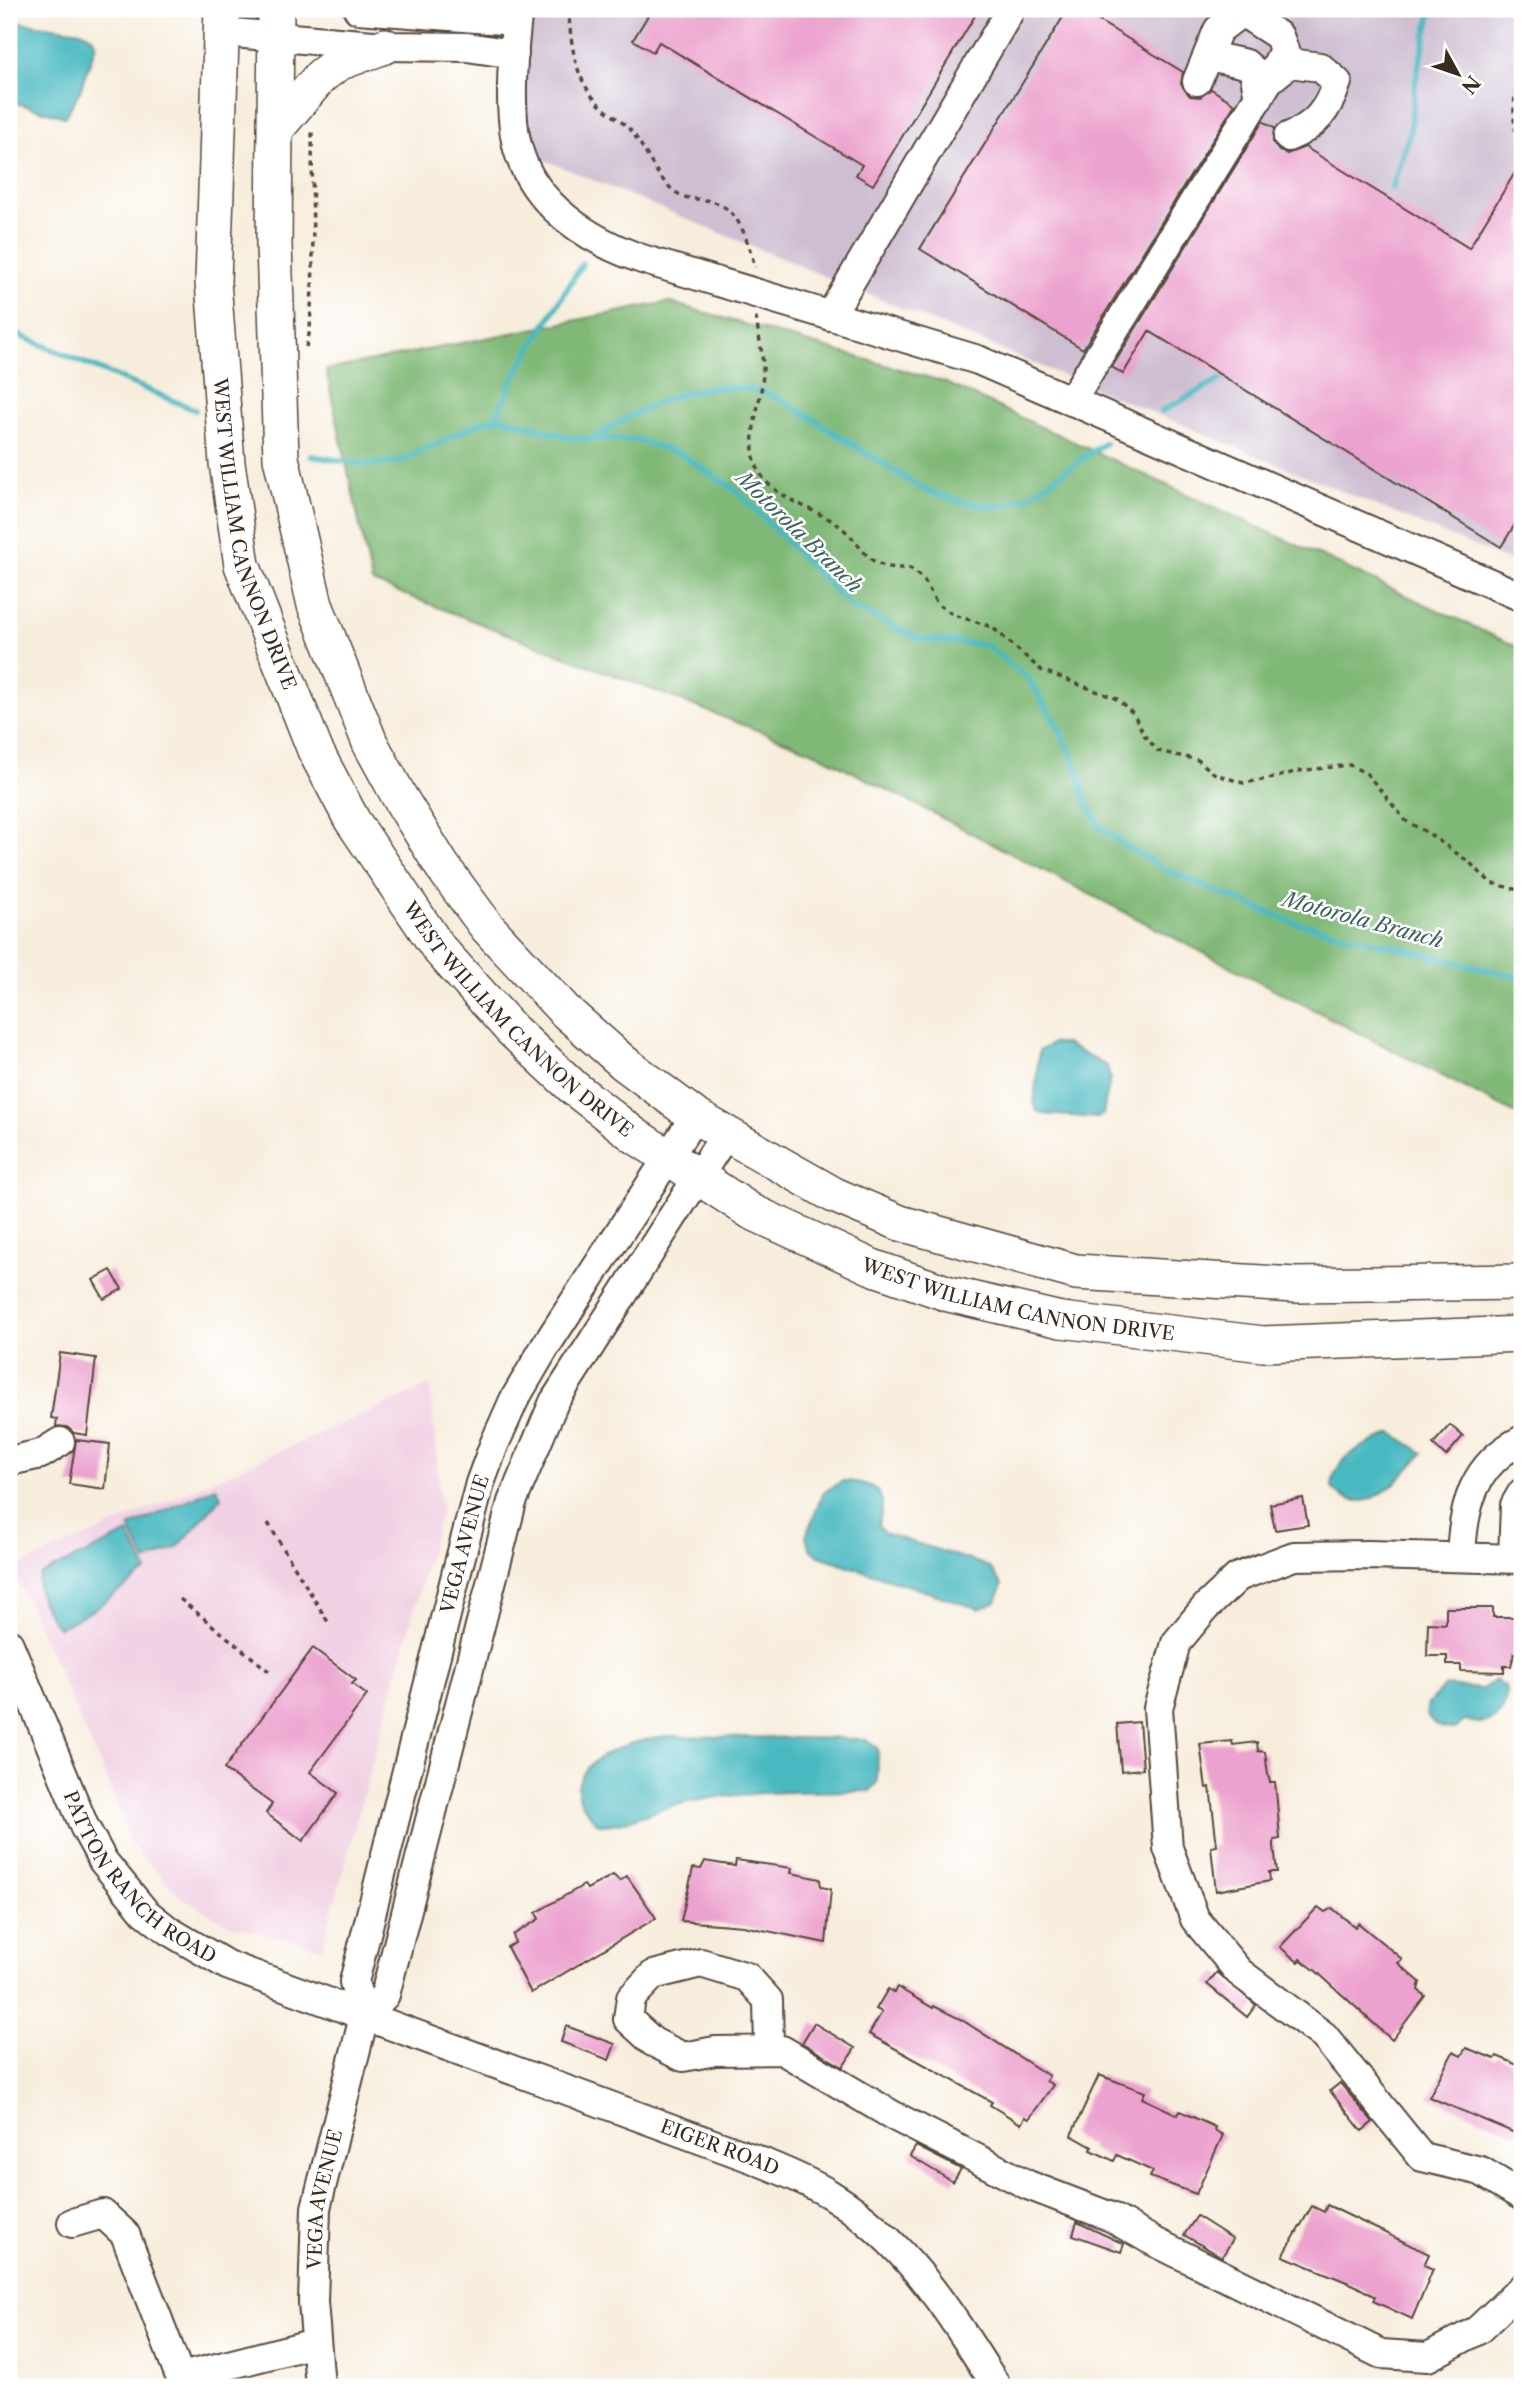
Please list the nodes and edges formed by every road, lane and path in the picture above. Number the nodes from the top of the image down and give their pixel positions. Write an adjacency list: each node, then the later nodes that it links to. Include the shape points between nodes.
1 (358, 9): 5 (street)
2 (568, 9): 15 (path, via 579,77 632,131 675,192 707,200 738,219)
3 (1519, 9): 14 (path, via 1514,20 1521,53 1512,123)
4 (1008, 14): 17 (street)
5 (517, 15): 9 (street)
6 (221, 20): 7 (street); 22 (main road, WEST WILLIAM CANNON DRIVE, via 213,282 227,463 242,565)
7 (275, 22): 8 (street); 12 (main road, WEST WILLIAM CANNON DRIVE)
8 (385, 46): 9 (street, via 467,47); 12 (main road, via 330,69)
9 (514, 54): 17 (street, via 513,119 518,149 544,195 576,229 612,249)
10 (1264, 89): 10 (street, via 1246,64 1203,68 1218,30 1242,12 1279,36 1284,50); 13 (street, via 1290,63 1320,67 1337,82 1330,106 1309,129); 19 (street)
11 (312, 116): 18 (path, via 313,266)
12 (276, 129): 21 (main road, WEST WILLIAM CANNON DRIVE, via 274,244 281,458)
13 (1288, 137)
14 (1519, 142)
15 (757, 272)
16 (755, 314): 23 (path, via 763,372 751,448 765,479 836,524 864,554 887,569 910,568 924,580 937,604 954,615 992,627 1041,670 1117,699 1134,714 1158,751 1198,760 1215,774 1243,783 1350,765 1367,774 1406,821 1469,862 1491,883)
17 (830, 316): 19 (street, via 978,360)
18 (305, 351)
19 (1071, 401): 20 (street)
20 (1522, 597)
21 (320, 617): 22 (main road); 24 (main road, WEST WILLIAM CANNON DRIVE, via 370,743 442,866 472,906 564,1010)
22 (267, 630): 26 (main road, WEST WILLIAM CANNON DRIVE, via 315,750 352,820 439,949 542,1060)
23 (1522, 891)
24 (695, 1116): 25 (main road, WEST WILLIAM CANNON DRIVE); 26 (street, VEGA AVENUE)
25 (725, 1135): 27 (street, VEGA AVENUE); 28 (main road, WEST WILLIAM CANNON DRIVE, via 834,1195 900,1223 1076,1272 1295,1285)
26 (666, 1157): 27 (main road, WEST WILLIAM CANNON DRIVE); 41 (street, VEGA AVENUE, via 514,1400 480,1483 354,1982)
27 (697, 1178): 29 (main road, WEST WILLIAM CANNON DRIVE, via 794,1233 872,1267 949,1294 1061,1320 1263,1344); 41 (street, VEGA AVENUE, via 554,1402 522,1476 385,1995)
28 (1522, 1282)
29 (1522, 1334)
30 (1522, 1440): 35 (street, via 1504,1449 1481,1475 1467,1501)
31 (60, 1442): 32 (street, via 41,1454)
32 (9, 1461)
33 (1522, 1493): 36 (street, via 1515,1505)
34 (268, 1523): 38 (path)
35 (1461, 1557): 36 (street); 43 (street, via 1294,1556 1238,1577 1205,1608 1177,1643 1158,1708 1168,1848 1195,1919 1239,1972 1324,2036 1422,2157 1481,2171)
36 (1518, 1559)
37 (180, 1600): 40 (path)
38 (328, 1622)
39 (9, 1644): 41 (street, PATTON RANCH ROAD, via 84,1826 103,1861 145,1912 227,1965)
40 (270, 1672)
41 (364, 2017): 46 (street, VEGA AVENUE, via 316,2208); 49 (street, EIGER ROAD, via 754,2159 829,2194 878,2230 922,2275)
42 (769, 2050): 42 (street, via 683,2057 653,2042 628,2019 631,1998 653,1975 701,1964 747,1978 768,2000); 45 (street, via 782,2050 892,2115 1016,2179 1111,2217 1381,2354 1428,2357 1478,2330)
43 (1522, 2196)
44 (72, 2223): 47 (street, via 103,2214 125,2234)
45 (1522, 2288)
46 (315, 2343): 47 (street); 48 (street, VEGA AVENUE)
47 (183, 2382)
48 (320, 2387)
49 (997, 2387)

